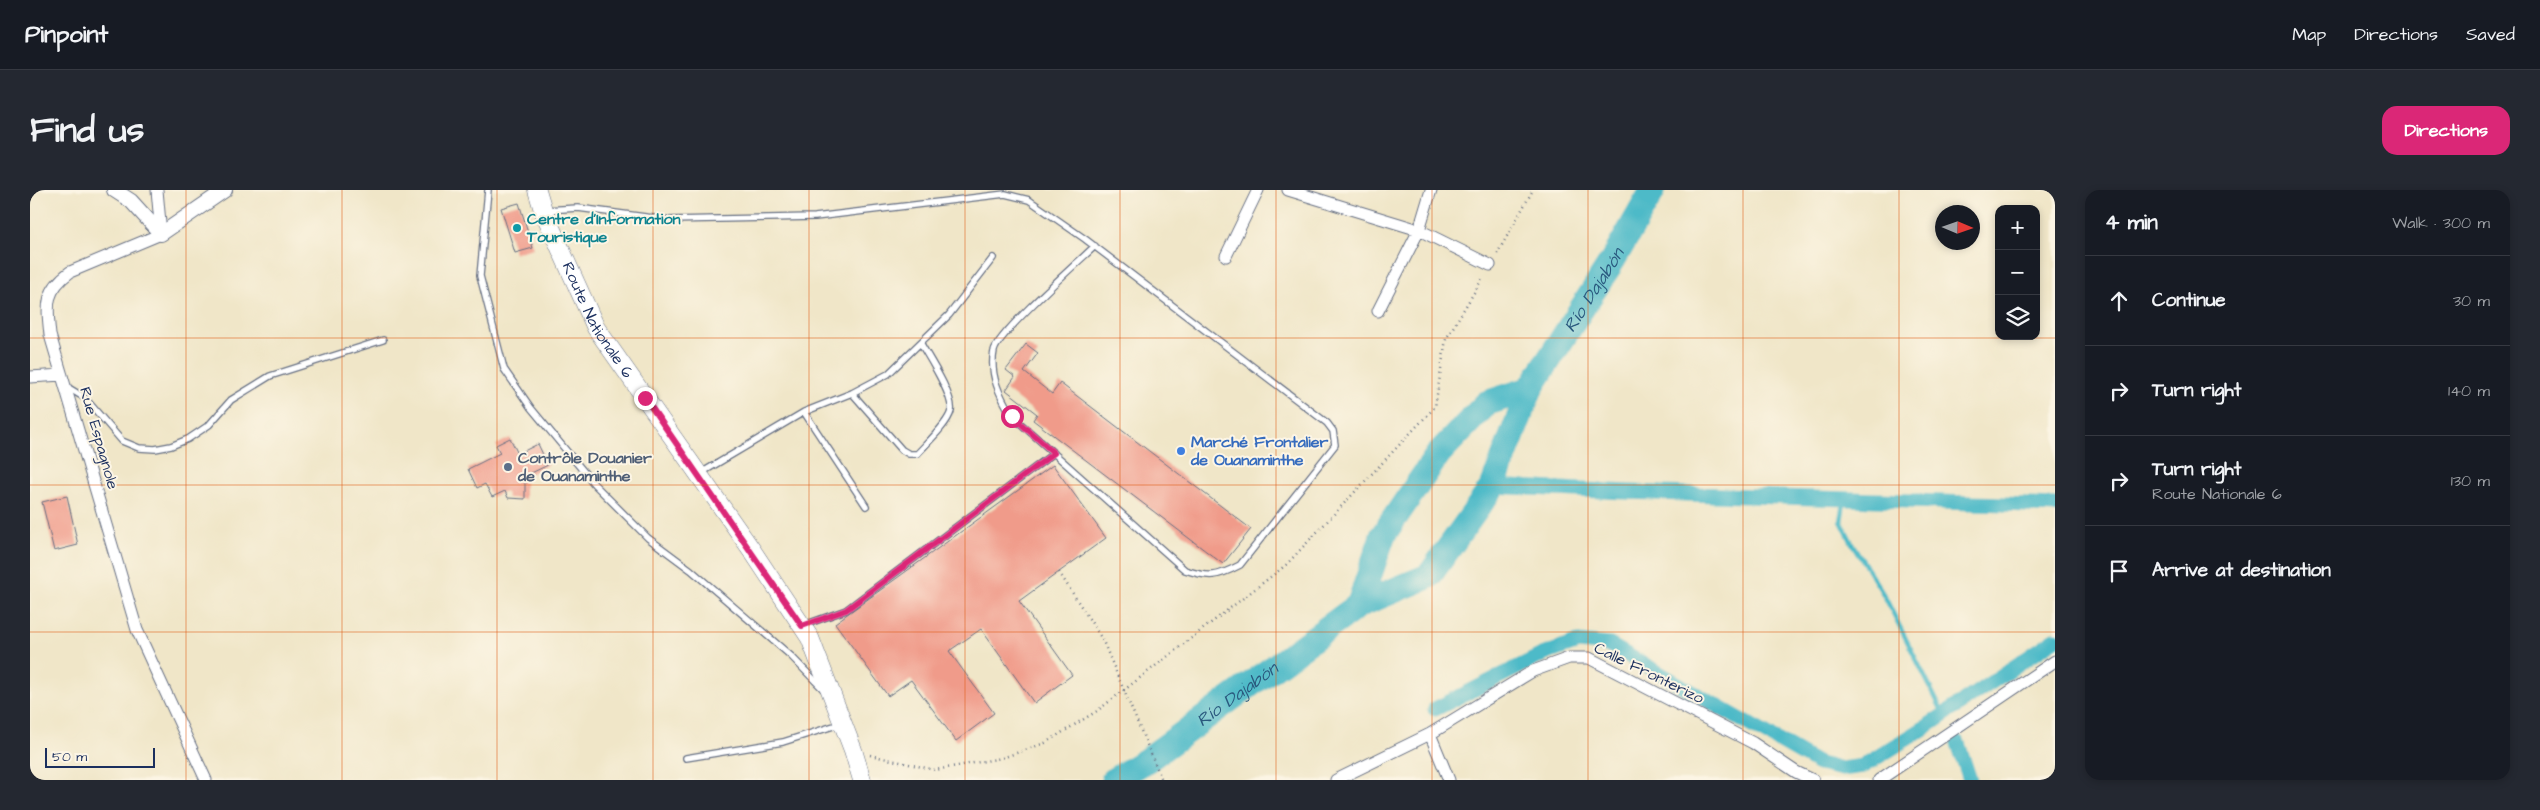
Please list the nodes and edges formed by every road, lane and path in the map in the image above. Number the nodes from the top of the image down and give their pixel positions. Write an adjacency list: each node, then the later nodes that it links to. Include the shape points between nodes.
1 (114, 190): 11 (street, via 131,201)
2 (157, 190): 11 (street)
3 (225, 190): 11 (street, Rue Espagnole)
4 (488, 190): 29 (lane, via 480,276 504,369 531,408 594,484 648,538 691,570 791,656)
5 (537, 190): 9 (main road, Route Nationale 6)
6 (1258, 190): 13 (street)
7 (1288, 190): 10 (street)
8 (1432, 190): 10 (street)
9 (543, 210): 12 (lane, via 578,208 668,220 815,217 1005,194 1029,200); 24 (main road, Route Nationale 6, via 596,328)
10 (1419, 230): 15 (street); 16 (street)
11 (161, 234): 20 (street, Rue Espagnole, via 70,272 50,293 47,309 50,335)
12 (1095, 246): 23 (lane, via 1015,323 994,349 993,370 1000,396 1012,416); 23 (lane, via 1328,423 1333,430 1335,445 1240,564 1206,577 1185,570)
13 (1226, 256)
14 (993, 258): 18 (lane, via 949,315)
15 (1490, 265)
16 (1378, 311)
17 (383, 340): 20 (lane, via 270,376 231,400 209,425 188,439 155,449 139,448 122,441 85,398)
18 (921, 344): 21 (lane, via 888,374); 21 (lane, via 951,401 951,413 917,454 902,450)
19 (30, 377): 20 (street)
20 (64, 380): 33 (street, Rue Espagnole, via 137,630)
21 (852, 392): 22 (lane)
22 (804, 412): 24 (lane); 25 (lane)
23 (1054, 453): 27 (lane, via 846,610)
24 (699, 474): 27 (main road, Route Nationale 6)
25 (866, 506)
26 (1059, 572): 35 (path, bridge, via 1102,639)
27 (802, 626): 29 (main road, Route Nationale 6, via 810,638)
28 (2055, 661): 39 (street)
29 (832, 699): 30 (main road, Route Nationale 6)
30 (842, 723): 32 (lane, via 783,742); 34 (main road, Route Nationale 6)
31 (1430, 734): 36 (street, Calle Fronterizo); 37 (street); 38 (street, Calle Fronterizo, via 1533,671 1569,658 1589,658 1753,742)
32 (686, 758)
33 (206, 780)
34 (862, 780)
35 (1162, 780)
36 (1336, 780)
37 (1449, 780)
38 (1813, 780)
39 (1879, 780)

